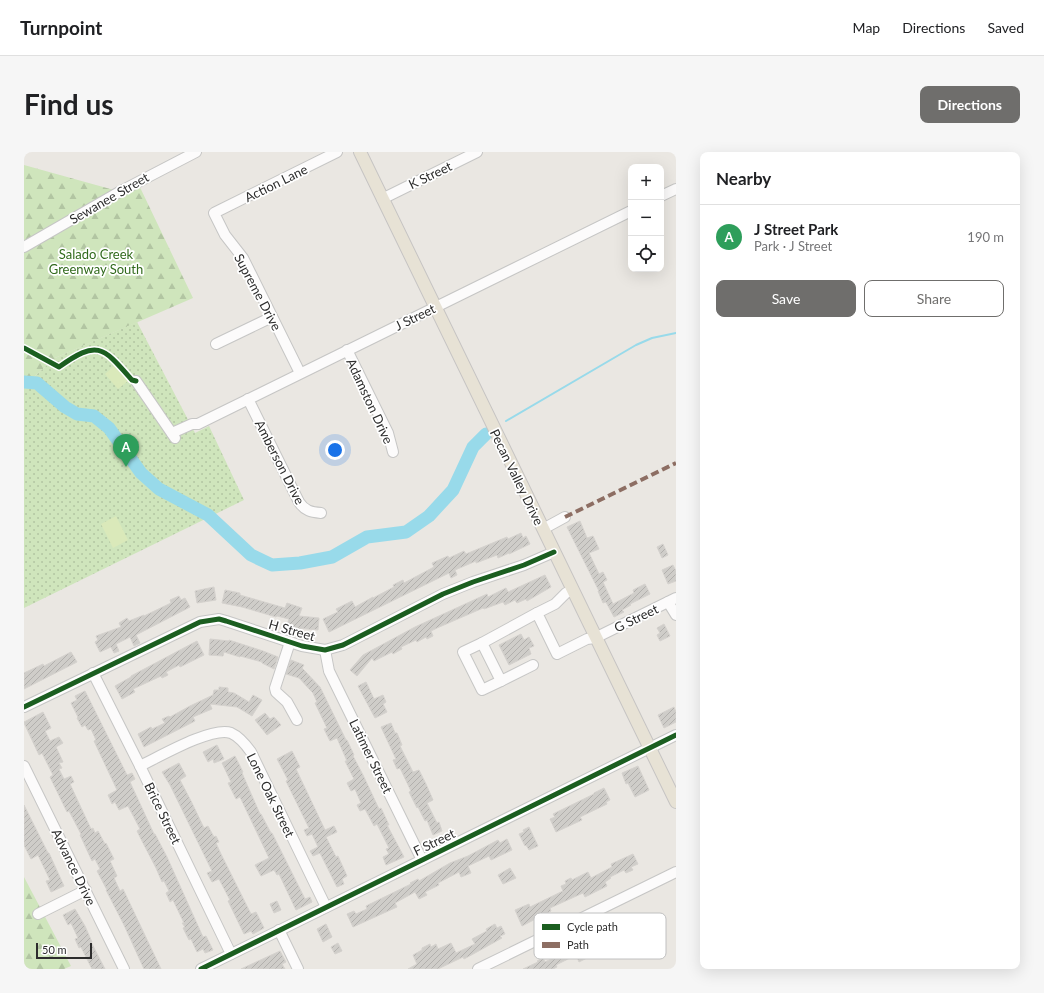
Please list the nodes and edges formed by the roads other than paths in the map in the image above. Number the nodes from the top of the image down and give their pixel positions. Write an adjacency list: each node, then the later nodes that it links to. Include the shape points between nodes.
1 (196, 152): 10 (street, Sewanee Street, via 121,190)
2 (337, 152): 9 (street, Action Lane)
3 (360, 152): 7 (main road, Pecan Valley Drive)
4 (477, 152): 7 (street, K Street)
5 (676, 189): 6 (street)
6 (664, 195)
7 (382, 199): 11 (main road, Pecan Valley Drive)
8 (628, 212): 11 (street, J Street)
9 (214, 213): 12 (street, Supreme Drive, via 225,235 243,258)
10 (24, 247)
11 (436, 307): 14 (street, J Street); 21 (main road, Pecan Valley Drive)
12 (272, 317): 13 (street); 15 (street, Supreme Drive)
13 (216, 344)
14 (347, 350): 15 (street, J Street); 18 (street, Adamston Drive, via 388,433)
15 (300, 374): 17 (street, J Street)
16 (136, 381): 17 (street, J Street, via 174,436 192,424 198,424)
17 (248, 399): 19 (street, Amberson Drive, via 299,502 304,509 312,513)
18 (393, 452)
19 (321, 513)
20 (565, 517): 21 (street)
21 (543, 529): 22 (main road, Pecan Valley Drive)
22 (554, 552): 23 (main road, Pecan Valley Drive); 30 (street, H Street, via 443,594 343,645)
23 (572, 590): 25 (street, via 555,604); 27 (main road, Pecan Valley Drive)
24 (672, 600): 26 (street); 27 (street, G Street)
25 (537, 613): 27 (street, G Street, via 557,654 587,639); 29 (street)
26 (676, 615)
27 (595, 638): 37 (main road, Pecan Valley Drive)
28 (290, 642): 30 (street, H Street); 32 (street, H Street, via 219,619 208,620 188,627); 35 (street, via 275,688)
29 (482, 643): 33 (street); 33 (street, via 463,652 482,690)
30 (325, 650): 42 (street, Latimer Street, via 329,671)
31 (533, 665): 33 (street)
32 (94, 673): 34 (street, H Street); 39 (street, Brice Street)
33 (501, 681)
34 (24, 707)
35 (297, 720)
36 (676, 735): 37 (street, F Street)
37 (649, 748): 41 (main road, Pecan Valley Drive); 42 (street, F Street)
38 (24, 766): 40 (street, Advance Drive)
39 (140, 766): 45 (street, Lone Oak Street, via 208,734 231,733 240,739 251,752); 50 (street, Brice Street)
40 (27, 781): 44 (street, Advance Drive)
41 (676, 802)
42 (422, 860): 45 (street, F Street)
43 (676, 872): 46 (street)
44 (86, 890): 47 (street); 51 (street, Advance Drive)
45 (326, 907): 48 (street, F Street)
46 (592, 913)
47 (38, 914)
48 (279, 930): 50 (street, F Street); 53 (street)
49 (534, 942): 54 (street)
50 (231, 954): 52 (street, F Street)
51 (124, 969)
52 (201, 969)
53 (298, 969)
54 (478, 969)

